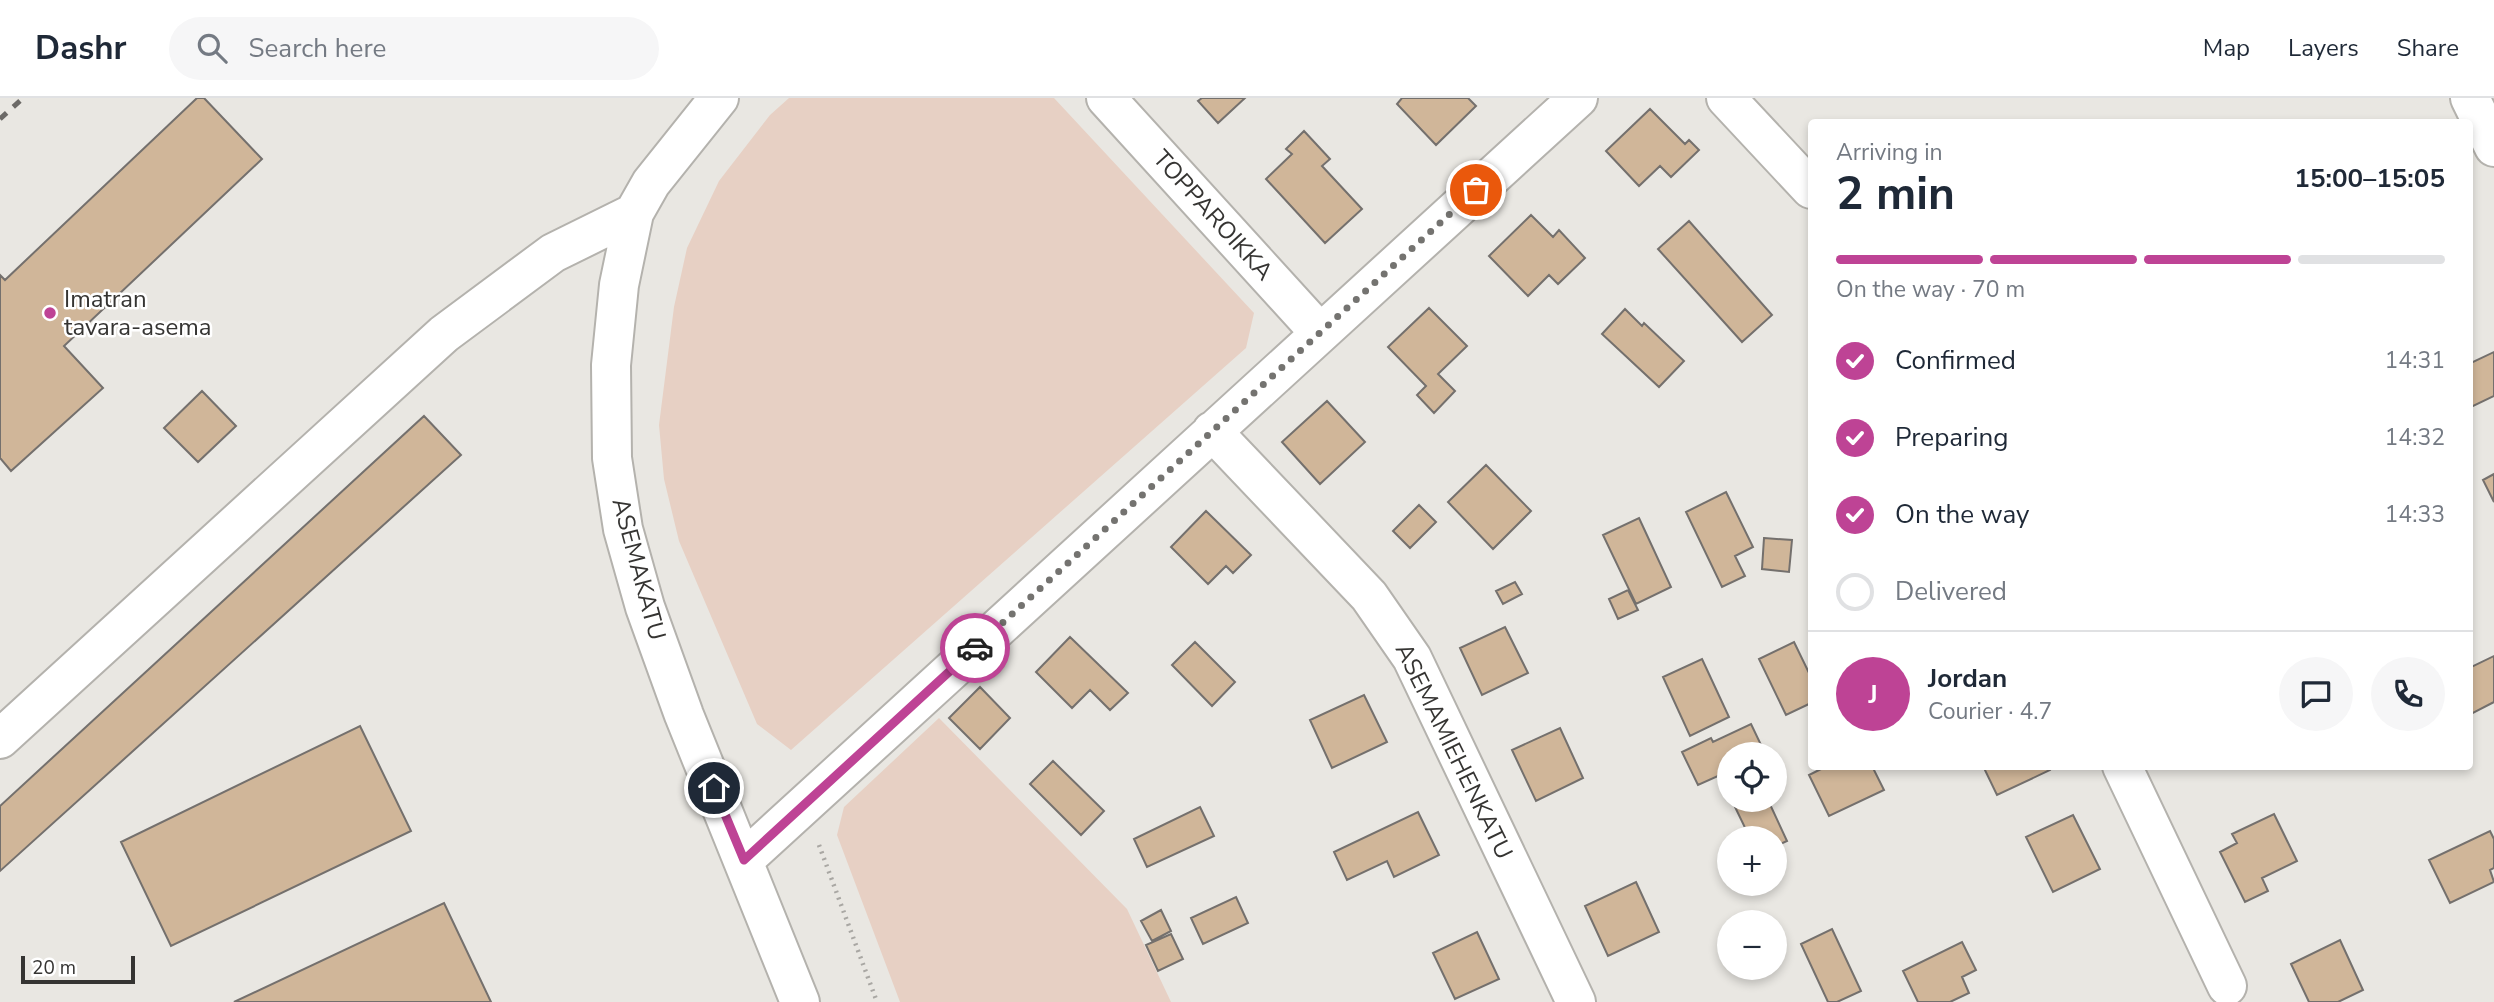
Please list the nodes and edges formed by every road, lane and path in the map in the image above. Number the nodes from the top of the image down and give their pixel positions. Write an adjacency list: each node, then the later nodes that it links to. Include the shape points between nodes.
1 (1106, 98): 9 (street, TOPPAROIKKA)
2 (1578, 98): 9 (street)
3 (1726, 98): 7 (street)
4 (2470, 98): 6 (street)
5 (710, 101): 8 (street, ASEMAKATU)
6 (2494, 147)
7 (1808, 186)
8 (634, 213): 11 (street, via 552,253 444,334); 14 (street, ASEMAKATU, via 619,285 611,366 612,458 623,529 684,715)
9 (1320, 333): 10 (street)
10 (1212, 432): 13 (street); 18 (street, ASEMAMIEHENKATU, via 1368,596 1412,658)
11 (0, 739)
12 (2124, 770): 15 (street)
13 (804, 804): 14 (street); 17 (path)
14 (744, 860): 16 (street, ASEMAKATU)
15 (2227, 986)
16 (800, 1002)
17 (877, 1002)
18 (1576, 1002)

